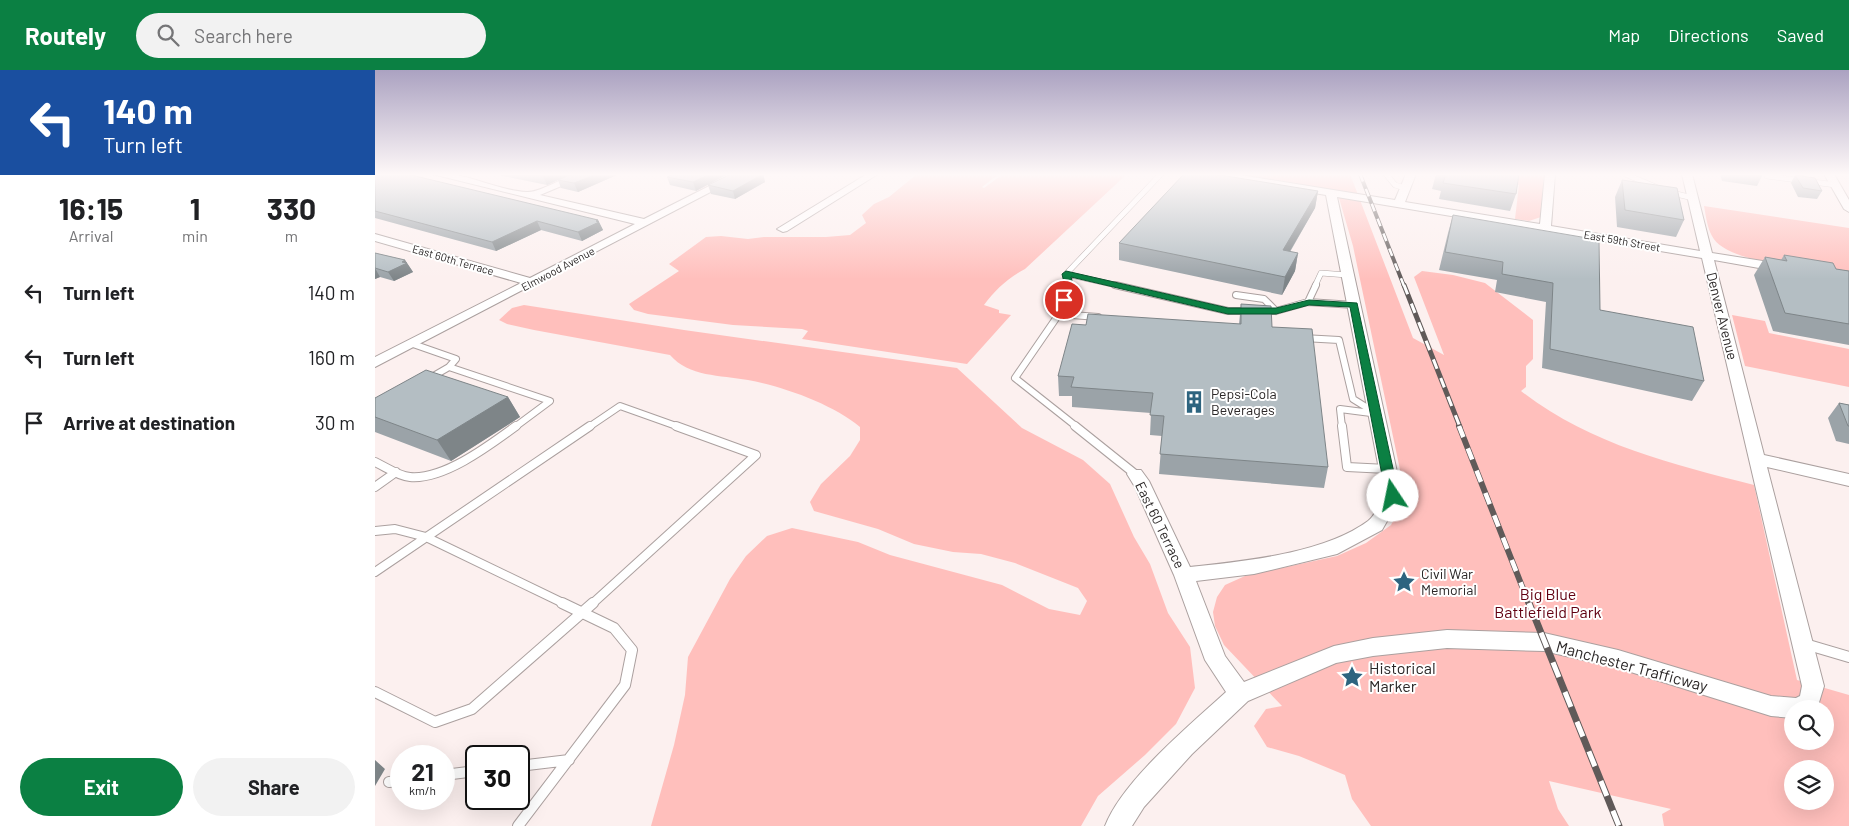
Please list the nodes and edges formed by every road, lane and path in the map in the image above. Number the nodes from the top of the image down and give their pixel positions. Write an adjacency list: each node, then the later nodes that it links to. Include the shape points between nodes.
1 (586, 209): 9 (street)
2 (672, 209): 9 (street, Elmwood Avenue)
3 (816, 209): 11 (street)
4 (1127, 209): 15 (lane)
5 (1334, 209): 16 (street)
6 (1431, 209): 10 (street, East 59th Street)
7 (1547, 209): 10 (street)
8 (1696, 209): 13 (street, Denver Avenue)
9 (645, 223): 17 (street, Elmwood Avenue)
10 (1545, 228): 13 (street, East 59th Street)
11 (783, 230)
12 (375, 237): 17 (street, East 60th Terrace)
13 (1707, 255): 14 (street, East 59th Street); 30 (street, Denver Avenue)
14 (1792, 270)
15 (1066, 274): 21 (lane, via 1228,311); 22 (lane, via 1069,287)
16 (1347, 275): 19 (lane, via 1321,273); 20 (street)
17 (531, 282): 25 (street, Elmwood Avenue)
18 (1236, 295): 21 (lane, via 1264,299)
19 (1309, 302): 20 (lane); 21 (lane)
20 (1354, 305): 29 (street)
21 (1276, 311)
22 (1059, 314): 23 (lane); 34 (lane, via 1015,378)
23 (1106, 318)
24 (1291, 337): 29 (lane, via 1339,340 1353,399)
25 (413, 344): 26 (street, Elmwood Avenue); 27 (lane, via 456,359)
26 (375, 363)
27 (449, 367): 28 (lane); 33 (lane, via 550,401 509,432 441,472 412,477)
28 (424, 381)
29 (1376, 413): 32 (street); 32 (lane, via 1340,408 1347,467)
30 (1757, 459): 35 (street); 42 (street, Manchester Trafficway)
31 (375, 462): 33 (lane)
32 (1387, 469): 40 (street, via 1393,496 1376,525 1330,549 1255,567)
33 (396, 472): 36 (lane)
34 (1135, 474): 40 (street, East 60 Terrace)
35 (1849, 480)
36 (375, 487)
37 (375, 531): 38 (lane, via 395,529)
38 (426, 538): 39 (lane); 41 (lane); 41 (lane, via 620,406 756,455)
39 (375, 572)
40 (1184, 575): 45 (street, East 60 Terrace, via 1216,660)
41 (582, 613): 44 (lane, via 472,709 435,722); 46 (lane, via 614,628 632,650 625,685)
42 (1803, 644): 43 (lane); 45 (street, Manchester Trafficway, via 1813,686 1809,702 1798,708 1771,706 1618,659 1544,642 1485,639 1413,642 1334,655)
43 (1849, 657)
44 (375, 692)
45 (1240, 694): 49 (street, Manchester Trafficway, via 1184,746 1135,799)
46 (569, 760): 47 (lane); 48 (lane)
47 (530, 765)
48 (518, 826)
49 (1117, 826)

